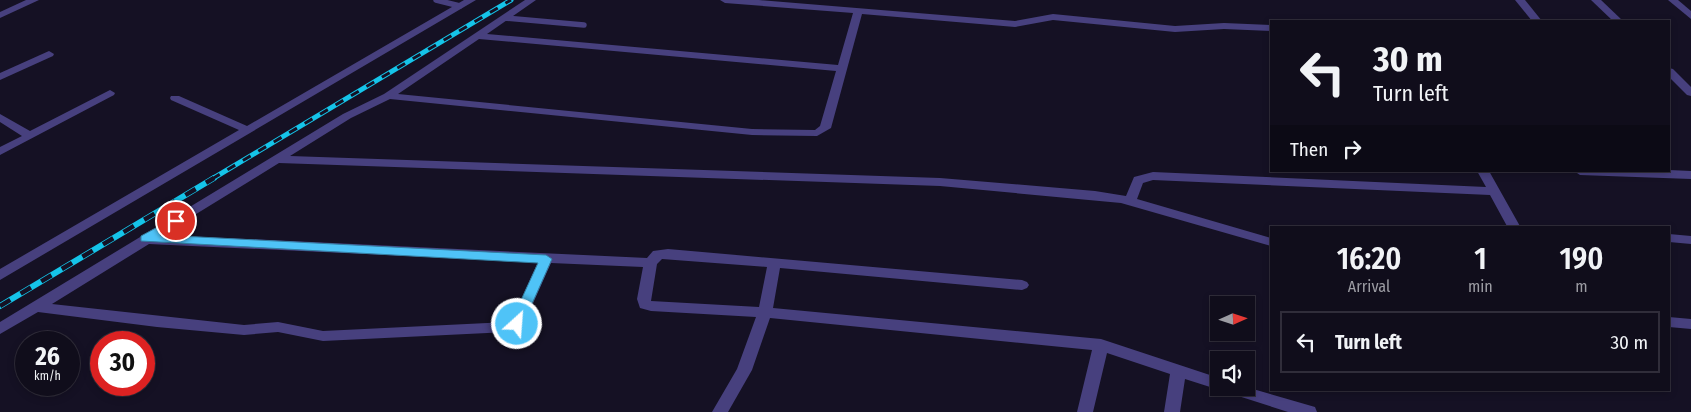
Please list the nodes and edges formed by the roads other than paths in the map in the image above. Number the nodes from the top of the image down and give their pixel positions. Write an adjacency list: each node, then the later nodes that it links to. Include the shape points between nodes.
1 (34, 0): 11 (street)
2 (436, 0): 9 (lane)
3 (471, 0): 9 (street)
4 (531, 0): 13 (street)
5 (725, 0): 10 (street)
6 (1520, 0): 14 (street)
7 (1596, 0): 15 (street)
8 (1673, 0): 12 (street)
9 (460, 6): 28 (street)
10 (858, 11): 17 (street, via 1015,24 1047,17 1175,29); 20 (street)
11 (0, 15)
12 (1691, 16)
13 (504, 18): 16 (lane); 18 (street)
14 (1536, 20)
15 (1617, 20)
16 (584, 25)
17 (1270, 28)
18 (478, 36): 20 (street); 25 (street)
19 (49, 54): 22 (street)
20 (844, 69): 25 (street, via 825,128 812,134 752,132)
21 (1670, 72): 24 (street)
22 (0, 77)
23 (110, 93): 29 (street)
24 (1691, 93)
25 (388, 96): 31 (street, via 347,116)
26 (175, 98): 28 (street)
27 (0, 117): 29 (street)
28 (248, 130): 45 (street)
29 (30, 136): 30 (street)
30 (0, 152)
31 (277, 159): 36 (street, via 940,182); 39 (street)
32 (1484, 172): 35 (street)
33 (1671, 172): 34 (street)
34 (1691, 176)
35 (1495, 191): 36 (street, via 1154,176 1137,180); 37 (street)
36 (1130, 201): 41 (street)
37 (1514, 226)
38 (1670, 238): 40 (street)
39 (146, 239): 42 (street); 47 (street)
40 (1691, 240)
41 (1270, 242)
42 (546, 259): 43 (street); 47 (street, via 520,319 508,327 323,336 278,327 244,330)
43 (650, 264): 44 (street, via 658,254); 48 (street, via 645,304)
44 (774, 264): 46 (street); 48 (street)
45 (0, 275)
46 (1022, 285)
47 (37, 307): 51 (street)
48 (765, 312): 52 (street); 56 (street, via 744,370)
49 (1670, 322): 50 (street)
50 (1691, 324)
51 (0, 329)
52 (1100, 345): 53 (street); 57 (street)
53 (1178, 372): 54 (street); 58 (street)
54 (1210, 381)
55 (1255, 396): 59 (street)
56 (720, 412)
57 (1085, 412)
58 (1172, 412)
59 (1309, 412)

